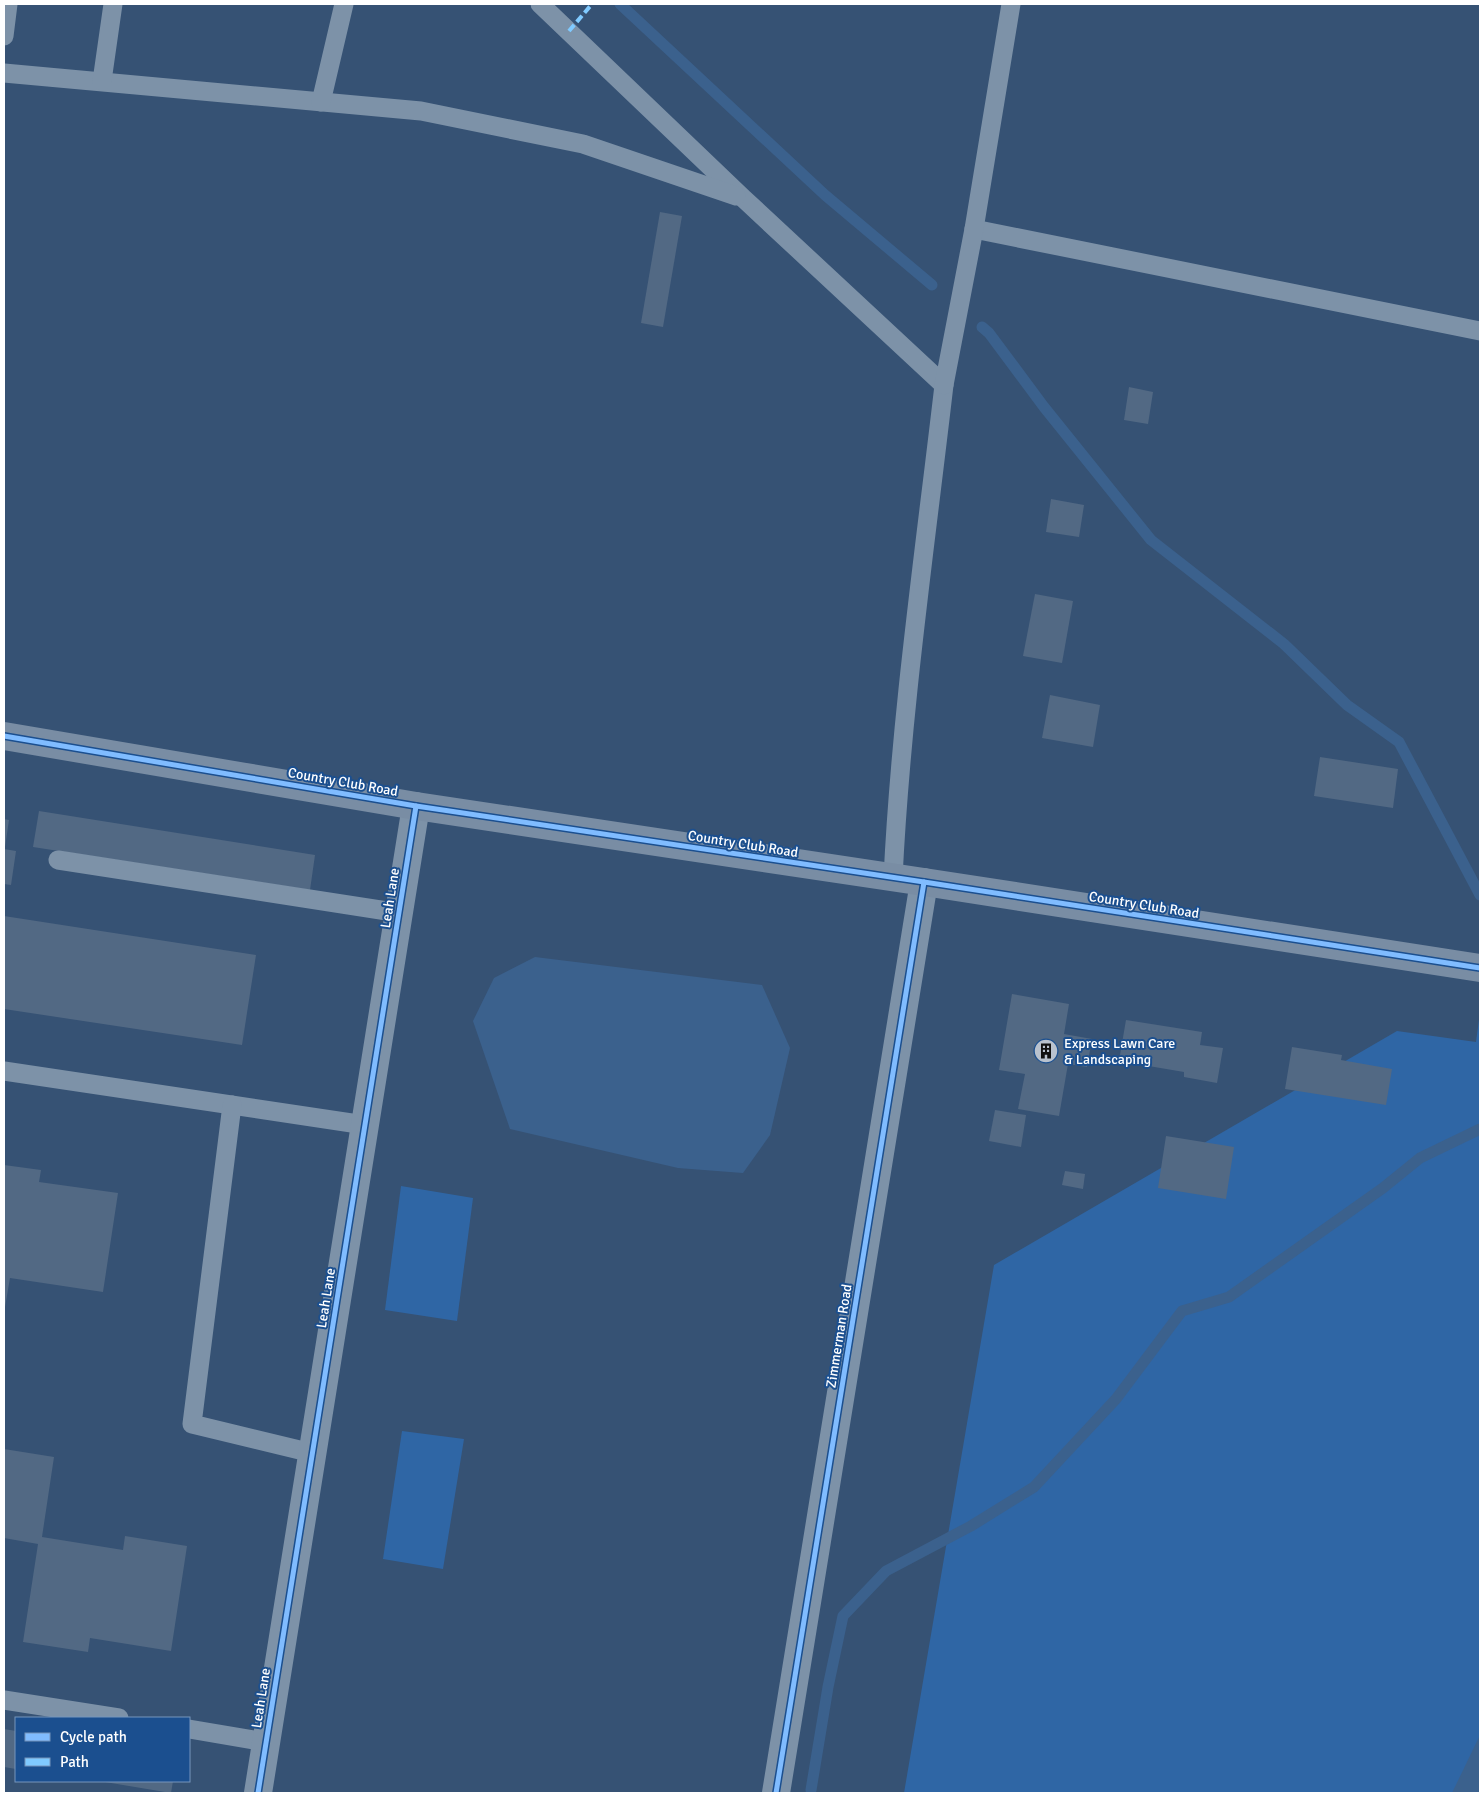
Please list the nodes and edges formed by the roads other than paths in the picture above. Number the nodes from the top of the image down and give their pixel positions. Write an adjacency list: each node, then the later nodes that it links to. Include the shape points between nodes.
1 (8, 4): 6 (lane)
2 (113, 4): 8 (lane)
3 (344, 4): 9 (lane)
4 (540, 4): 10 (lane)
5 (1011, 4): 11 (lane)
6 (4, 36)
7 (4, 73): 8 (lane)
8 (102, 81): 9 (lane)
9 (321, 102): 10 (lane, via 421,111 583,144)
10 (743, 198): 13 (lane)
11 (974, 228): 12 (lane); 13 (lane)
12 (1480, 331)
13 (944, 385): 17 (lane, via 909,687)
14 (4, 736): 15 (street, Country Club Road)
15 (416, 806): 17 (street, Country Club Road); 19 (street, Leah Lane)
16 (58, 860): 19 (lane)
17 (893, 878): 18 (street, Country Club Road)
18 (924, 882): 20 (street, Country Club Road); 30 (street, Zimmerman Road)
19 (400, 913): 23 (street, Leah Lane)
20 (1480, 968)
21 (4, 1071): 22 (lane)
22 (232, 1105): 23 (lane); 24 (lane, via 192,1424)
23 (365, 1125): 24 (street, Leah Lane)
24 (312, 1453): 28 (street, Leah Lane)
25 (4, 1700): 26 (lane)
26 (112, 1717)
27 (190, 1730): 28 (lane)
28 (266, 1742): 29 (street, Leah Lane)
29 (258, 1793)
30 (776, 1793)

